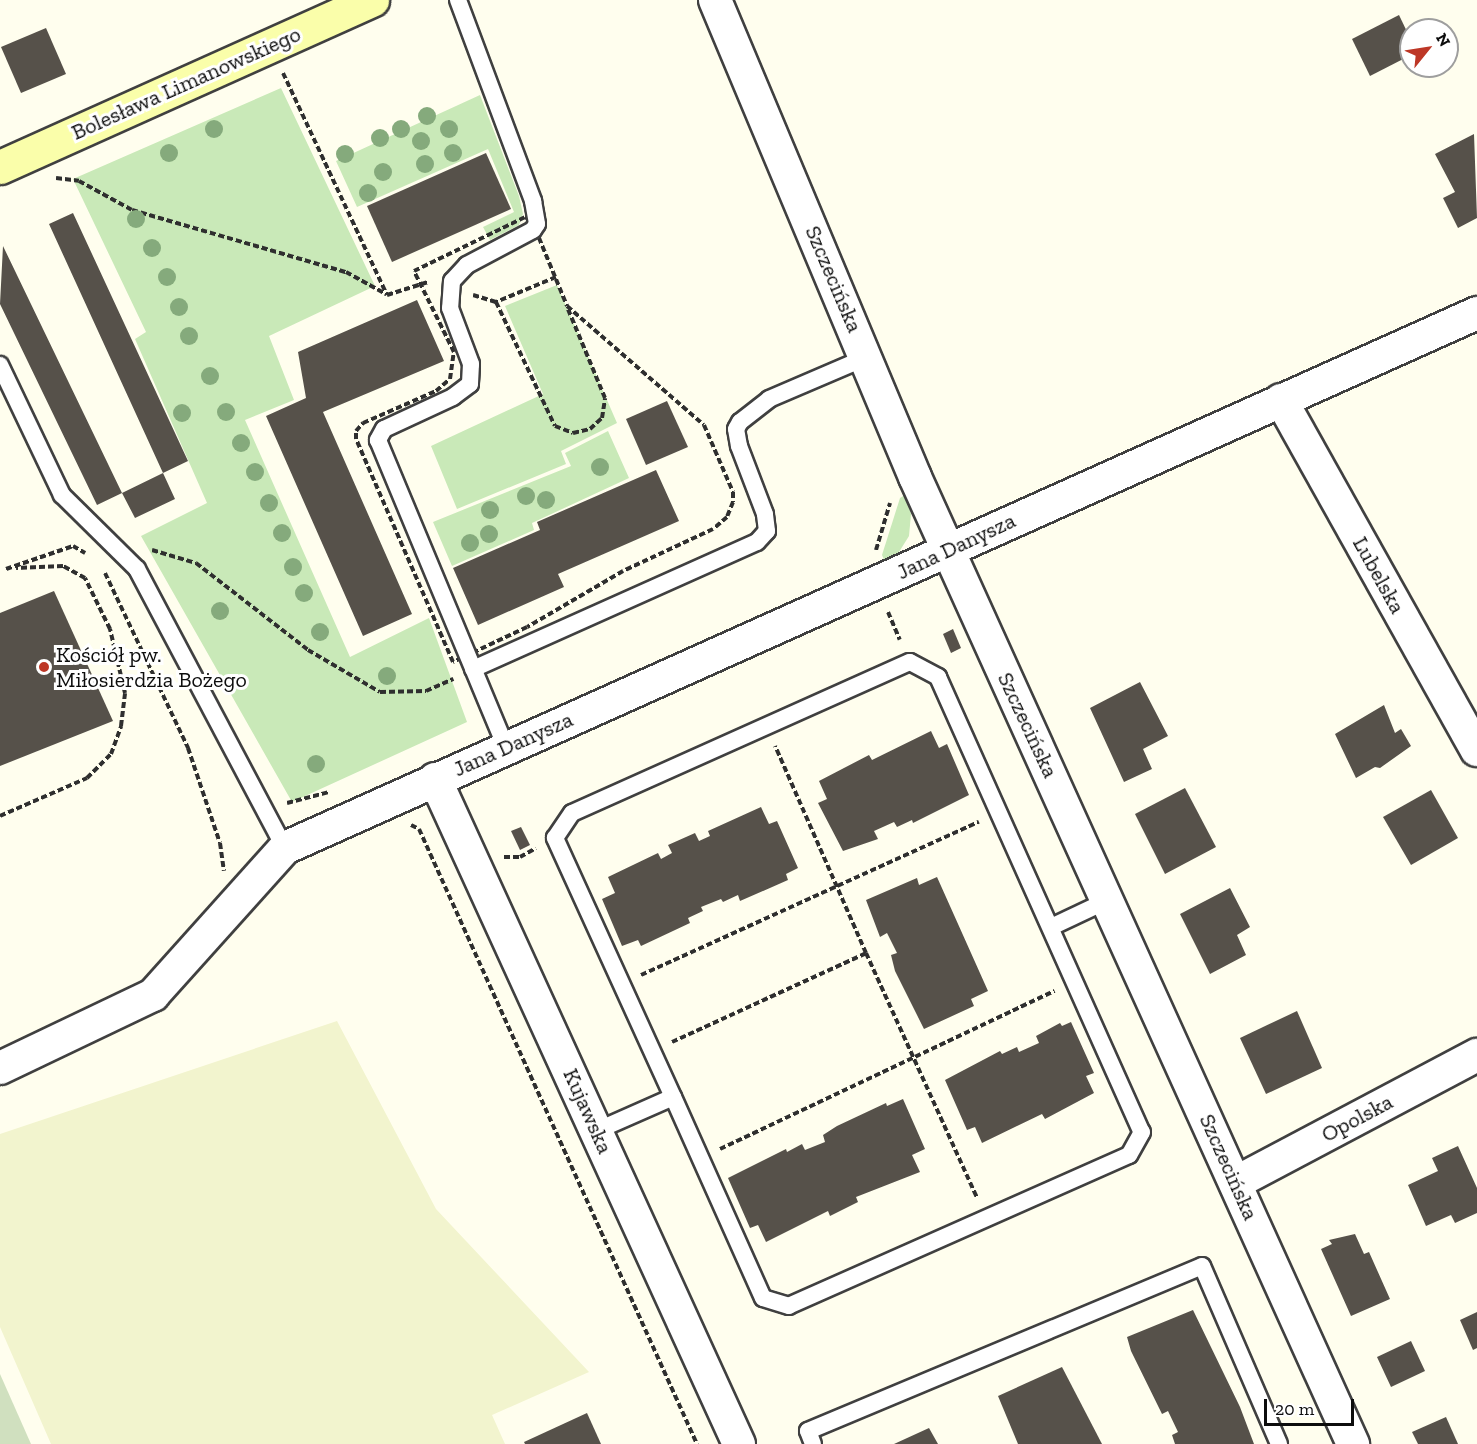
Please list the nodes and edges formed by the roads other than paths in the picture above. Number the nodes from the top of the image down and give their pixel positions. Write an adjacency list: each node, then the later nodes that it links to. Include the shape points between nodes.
1 (372, 0): 4 (street, Bolesława Limanowskiego)
2 (458, 0): 10 (lane, via 537,215 532,230 467,265 452,281 450,308 471,364 470,384 453,397 384,429 378,440)
3 (715, 0): 6 (street, Szczecińska)
4 (0, 167)
5 (1477, 313): 8 (street, Jana Danysza)
6 (867, 357): 9 (street, Szczecińska); 10 (lane, via 770,399 740,422 736,429 739,446 765,514 767,531 757,542)
7 (0, 365): 14 (lane, via 62,495 137,569)
8 (1281, 400): 9 (street, Jana Danysza, via 1232,425); 12 (street, Lubelska)
9 (947, 548): 11 (street, Jana Danysza); 15 (street, Szczecińska)
10 (473, 669): 11 (lane)
11 (506, 747): 13 (street, Jana Danysza)
12 (1477, 750)
13 (435, 779): 14 (street, Jana Danysza); 20 (street, Kujawska)
14 (285, 848): 18 (street, via 153,995)
15 (1108, 900): 16 (lane); 21 (street, Szczecińska)
16 (1051, 927): 19 (lane, via 1142,1132 1129,1155 789,1306 763,1298); 19 (lane, via 938,677 910,662 572,813 555,838)
17 (1477, 1055): 21 (street, Opolska)
18 (0, 1068)
19 (673, 1097): 20 (lane)
20 (596, 1131): 22 (street, Kujawska)
21 (1237, 1182): 25 (street, Szczecińska)
22 (739, 1444)
23 (813, 1444): 24 (lane, via 808,1431 1202,1266)
24 (1279, 1444)
25 (1353, 1444)

